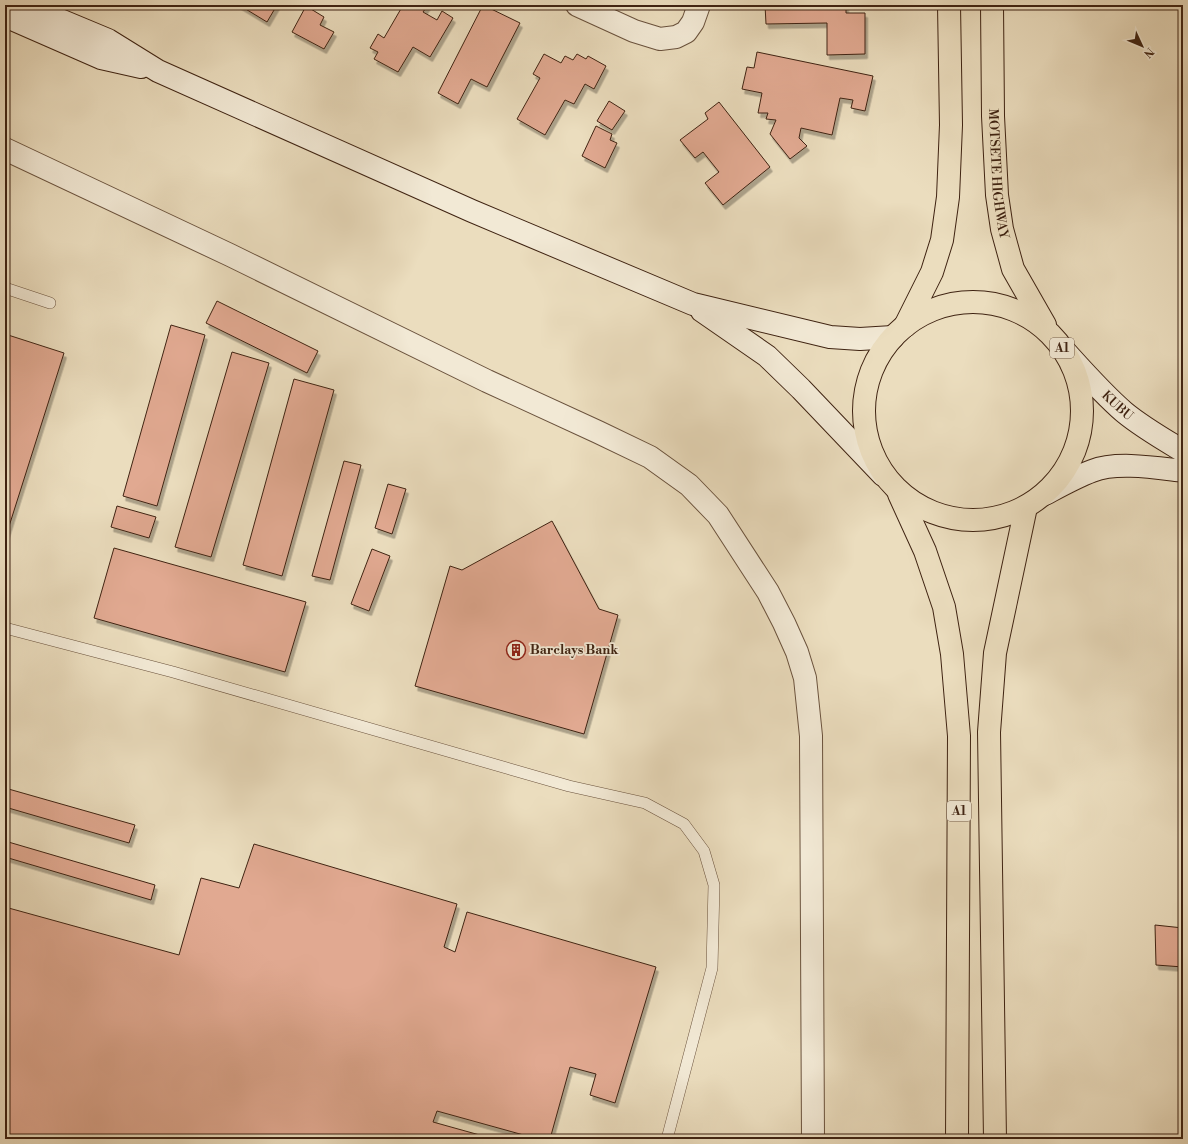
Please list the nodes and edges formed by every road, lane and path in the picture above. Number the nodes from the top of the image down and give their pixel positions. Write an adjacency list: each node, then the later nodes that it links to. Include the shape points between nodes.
1 (24, 5): 7 (main road, via 108,40)
2 (577, 5): 3 (main road, via 634,31 660,39 676,37 686,32)
3 (699, 5)
4 (950, 5): 12 (highway, A1, via 951,125 948,197 942,240 932,272)
5 (992, 5): 13 (highway, MOTSETE HIGHWAY / A1, via 993,116 997,195 1002,229 1013,269)
6 (5, 16): 7 (main road, via 101,58)
7 (158, 71): 11 (main road, via 472,211)
8 (5, 150): 23 (main road, via 230,255 650,458 689,485 718,515 768,592 797,652 805,678 811,736)
9 (5, 288): 10 (lane)
10 (50, 303)
11 (692, 304): 12 (main road, via 830,337 860,339); 17 (main road, via 767,356)
12 (899, 331): 13 (highway, A1, via 932,310 962,302 993,303 1022,313); 17 (highway, A1, via 875,362 865,390 863,419 870,448)
13 (1048, 331): 14 (highway, A1)
14 (1062, 348): 15 (main road, KUBU, via 1124,412); 19 (highway, A1, via 1074,368 1080,390 1082,413 1079,436 1072,457 1060,477)
15 (1183, 451)
16 (1183, 472): 19 (main road, via 1112,466 1093,470)
17 (883, 475): 18 (highway, A1)
18 (898, 492): 20 (highway, A1, via 917,506 937,515 960,520 983,520 1005,516); 24 (highway, A1, via 925,551 944,607 953,662 959,736)
19 (1045, 494): 20 (highway, A1)
20 (1026, 507): 25 (highway, A1, via 995,653 989,732)
21 (5, 628): 22 (lane, via 173,672 569,786 645,803 684,824 704,851 714,885 712,968)
22 (667, 1139)
23 (813, 1139)
24 (957, 1139)
25 (995, 1139)

